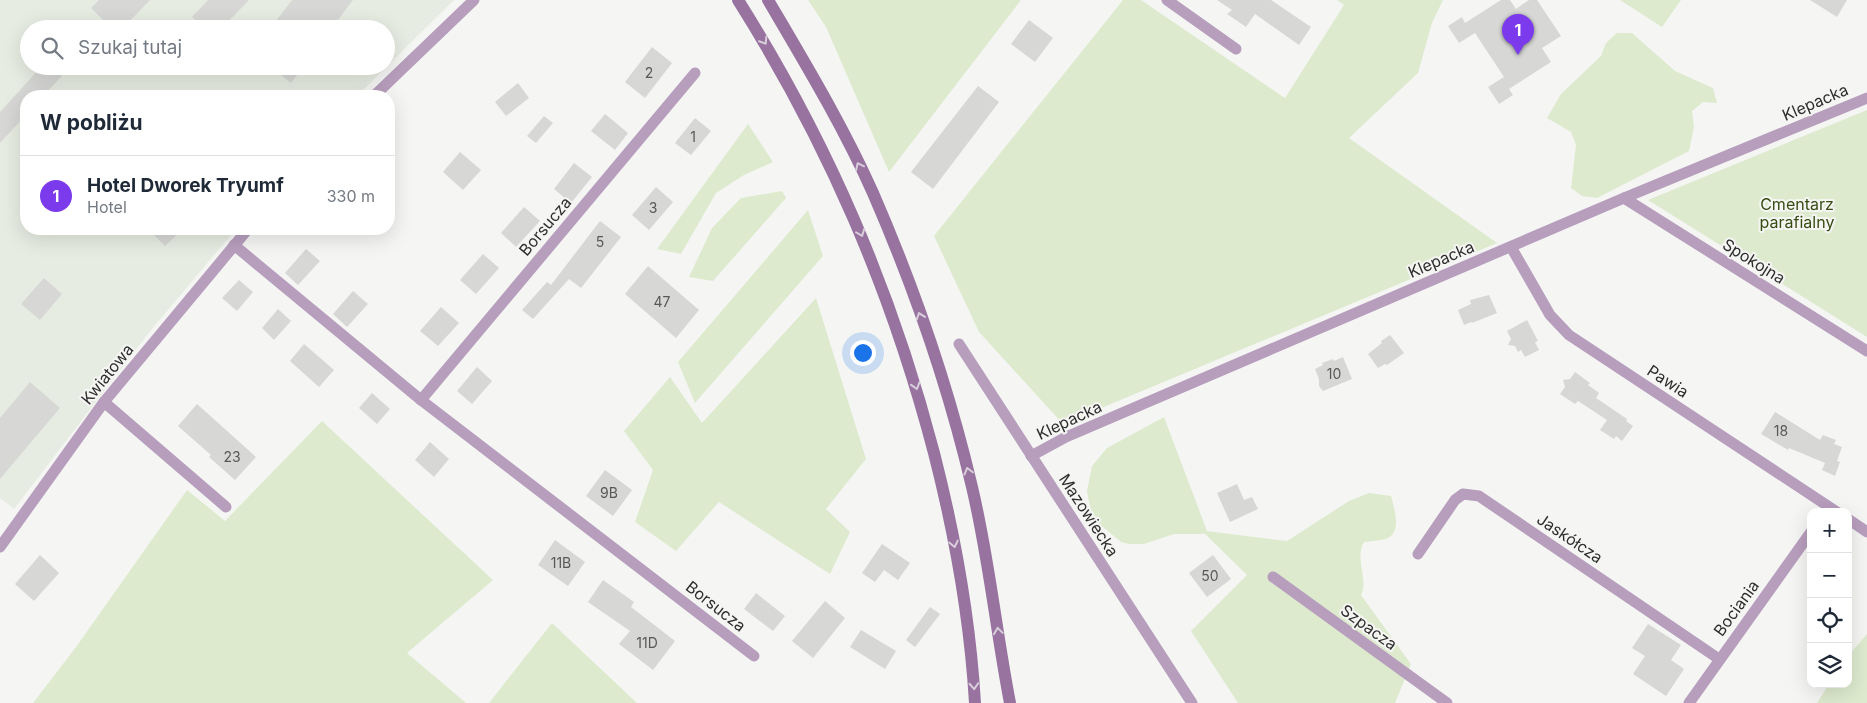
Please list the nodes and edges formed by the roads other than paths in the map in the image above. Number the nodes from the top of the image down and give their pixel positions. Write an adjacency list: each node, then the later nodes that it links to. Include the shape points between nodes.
1 (474, 0): 7 (street)
2 (738, 0): 28 (main road, one-way to 28, via 805,114 847,201 902,340 921,403 959,568 968,620)
3 (768, 0): 29 (main road, one-way to 3, via 972,488 951,408 909,284 872,192 843,133)
4 (1167, 0): 5 (street)
5 (1236, 49)
6 (695, 72): 15 (street, Borsucza)
7 (380, 90)
8 (1867, 98): 9 (street, Klepacka)
9 (1624, 198): 12 (street, Klepacka); 14 (street, Spokojna)
10 (243, 235): 11 (street, Kwiatowa)
11 (234, 245): 15 (street, Borsucza); 16 (street, Kwiatowa)
12 (1511, 247): 17 (street, Klepacka, via 1066,437); 19 (street, Pawia, via 1550,315 1569,335)
13 (960, 344): 17 (street, Mazowiecka)
14 (1867, 350)
15 (420, 400): 26 (street, Borsucza)
16 (104, 402): 18 (street); 23 (street, Kwiatowa)
17 (1031, 456): 30 (street, Mazowiecka)
18 (226, 507)
19 (1828, 508)
20 (1852, 522): 21 (street)
21 (1867, 532)
22 (1807, 538): 27 (street, Bociania)
23 (0, 547)
24 (1418, 554): 27 (street, Jaskółcza, via 1455,500 1463,494 1479,496)
25 (1273, 576): 31 (street, Szpacza)
26 (754, 656)
27 (1719, 659): 32 (street, Bociania)
28 (974, 703)
29 (1010, 703)
30 (1192, 703)
31 (1446, 703)
32 (1689, 703)

